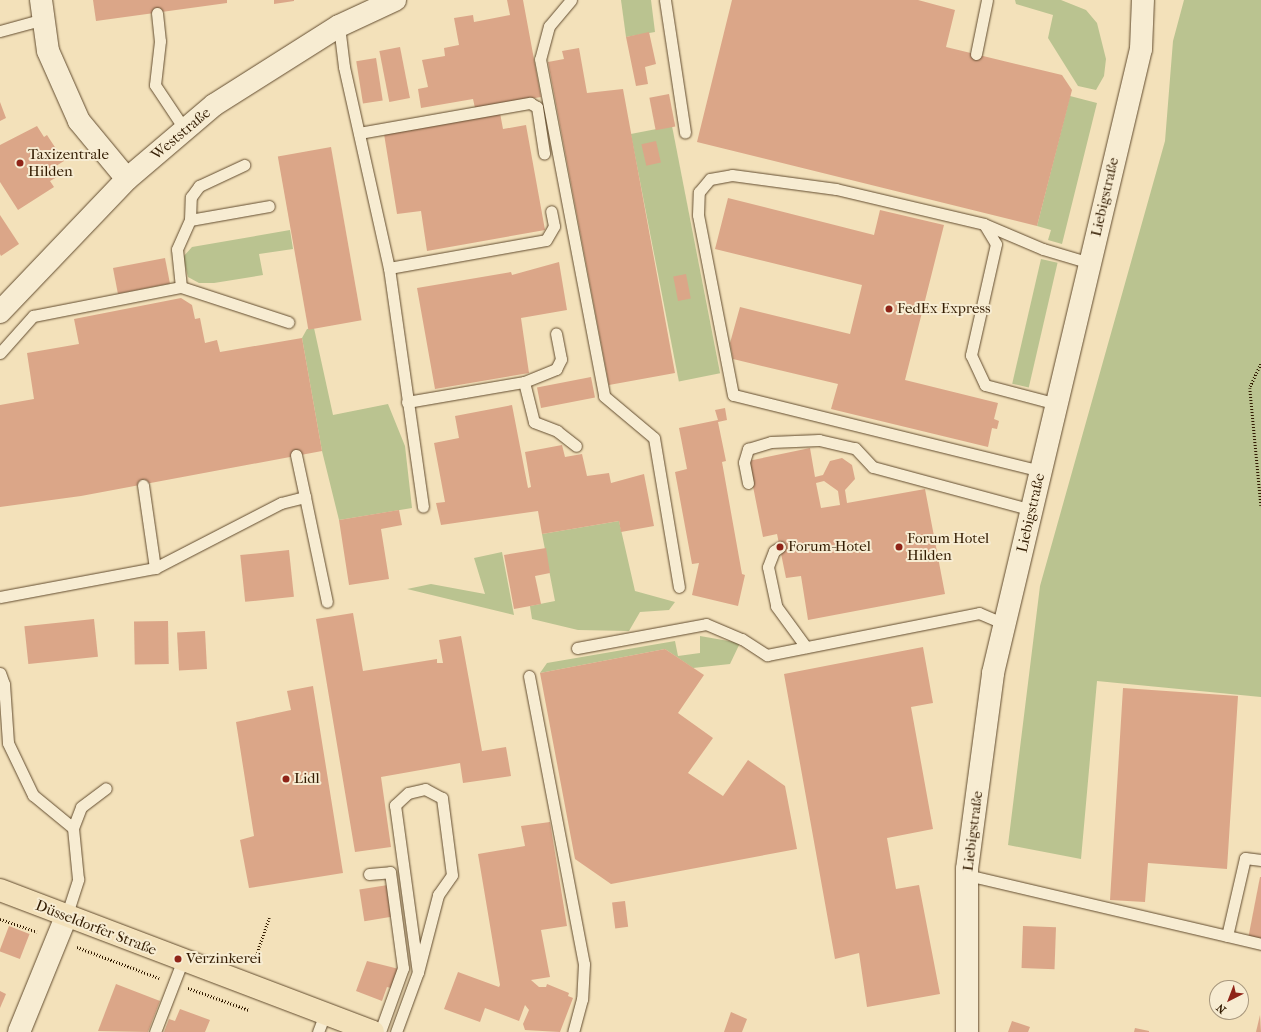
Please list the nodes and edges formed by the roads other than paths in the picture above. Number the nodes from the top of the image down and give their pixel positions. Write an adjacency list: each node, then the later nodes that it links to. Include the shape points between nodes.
1 (395, 0): 8 (street, Weststraße)
2 (571, 0): 41 (lane, via 549,26 540,60 604,396 654,438)
3 (665, 0): 12 (lane)
4 (987, 0): 10 (lane)
5 (1143, 0): 21 (street, Liebigstraße, via 1140,48)
6 (43, 9): 9 (lane); 16 (street, via 48,51 79,122)
7 (157, 13): 11 (lane, via 160,41 156,85)
8 (338, 26): 11 (street, Weststraße, via 214,105); 13 (lane)
9 (0, 31)
10 (976, 54)
11 (185, 130): 16 (street, Weststraße)
12 (685, 132)
13 (359, 133): 14 (lane, via 530,103 537,107); 22 (lane)
14 (544, 153)
15 (244, 165): 19 (lane, via 199,186 191,197)
16 (127, 179): 24 (street, Weststraße)
17 (270, 206): 19 (lane)
18 (551, 211): 22 (lane, via 554,226 546,240)
19 (190, 220): 23 (lane, via 177,249)
20 (984, 224): 21 (lane, via 1044,249); 30 (lane, via 996,244 971,355 985,385); 33 (lane, via 836,189 732,175 710,179 699,192 698,215 733,395)
21 (1090, 263): 30 (street, Liebigstraße)
22 (389, 268): 29 (lane)
23 (182, 287): 25 (lane); 27 (lane, via 33,316)
24 (0, 312)
25 (288, 322)
26 (556, 333): 28 (lane, via 561,359 556,369)
27 (0, 353)
28 (524, 382): 29 (lane); 31 (lane, via 534,422 557,431)
29 (406, 402): 37 (lane)
30 (1057, 404): 33 (street, Liebigstraße)
31 (576, 446)
32 (296, 455): 36 (lane)
33 (1041, 471): 38 (street, Liebigstraße)
34 (748, 483): 38 (lane, via 744,462 748,449 771,442 819,440 855,448 873,467)
35 (144, 485): 40 (lane)
36 (305, 497): 40 (lane, via 281,503); 43 (lane)
37 (423, 507)
38 (1032, 510): 44 (street, Liebigstraße)
39 (780, 547): 45 (lane, via 774,551 768,567 776,606)
40 (155, 568): 42 (lane)
41 (680, 587)
42 (0, 597)
43 (327, 602)
44 (1005, 624): 45 (lane, via 978,613); 53 (street, Liebigstraße, via 993,673)
45 (806, 647): 46 (lane, via 766,658 742,639 706,624)
46 (578, 648)
47 (0, 673): 50 (lane, via 4,684 8,743 33,795)
48 (529, 676): 66 (lane, via 584,964 582,998)
49 (106, 788): 50 (lane, via 81,807)
50 (72, 828): 55 (lane, via 78,879)
51 (1261, 860): 56 (lane, via 1245,858)
52 (369, 874): 64 (lane, via 390,872 403,968)
53 (967, 875): 56 (lane); 67 (street, Liebigstraße)
54 (0, 890): 55 (main road, Düsseldorfer Straße)
55 (66, 917): 58 (main road, Düsseldorfer Straße); 61 (street)
56 (1227, 936): 57 (lane)
57 (1261, 944)
58 (182, 962): 60 (main road, Düsseldorfer Straße); 62 (lane)
59 (418, 972): 59 (lane, via 395,805 408,793 425,789 442,798 452,875 438,895); 65 (lane)
60 (321, 1023): 63 (main road, Düsseldorfer Straße)
61 (19, 1032)
62 (155, 1032)
63 (373, 1032)
64 (380, 1032)
65 (396, 1032)
66 (573, 1032)
67 (968, 1032)

